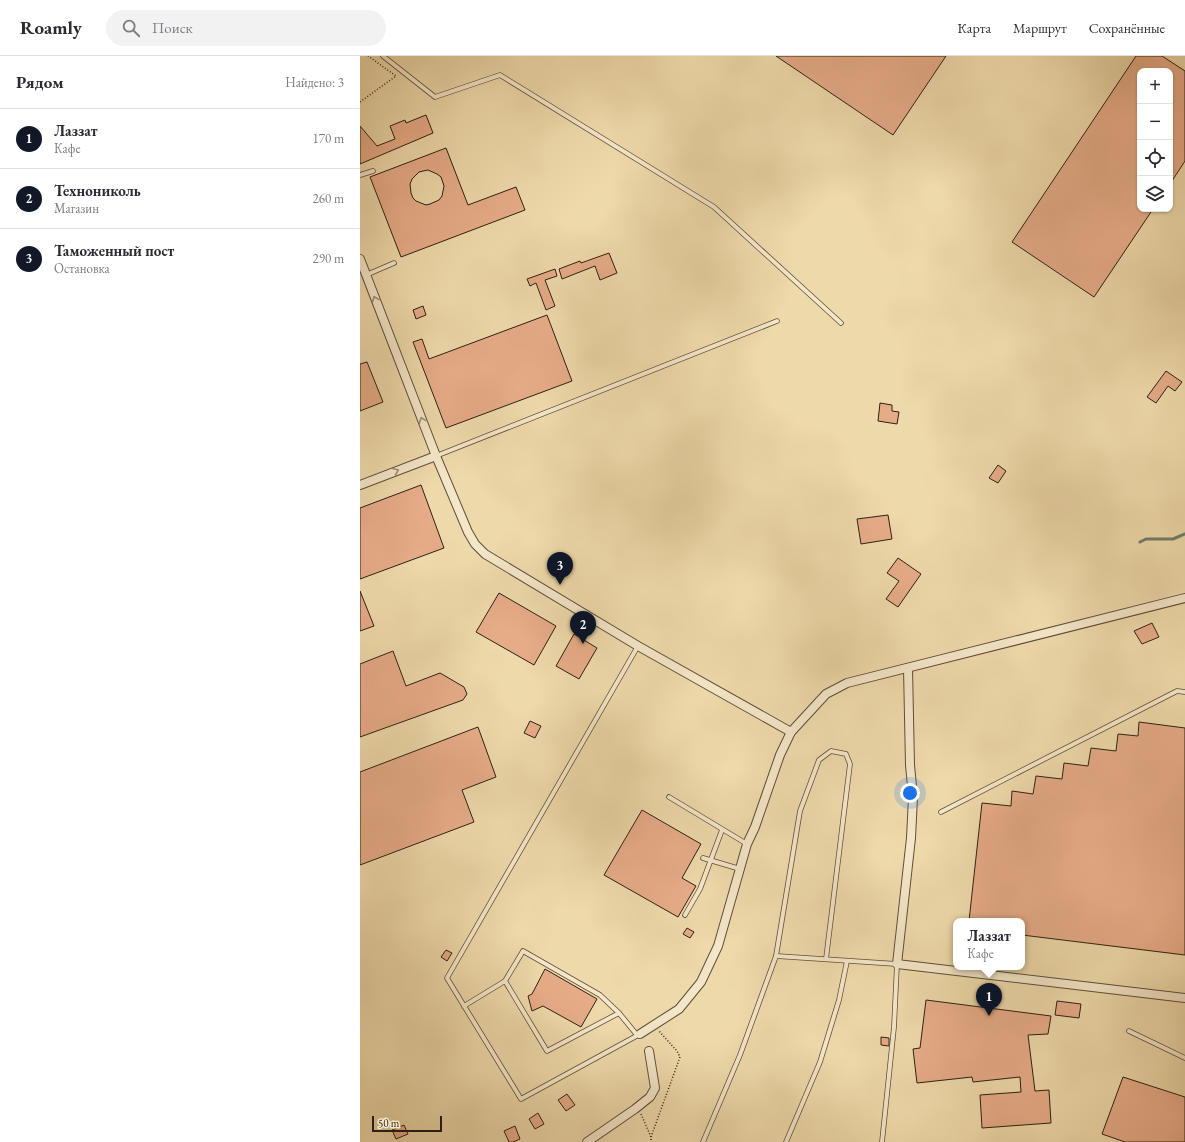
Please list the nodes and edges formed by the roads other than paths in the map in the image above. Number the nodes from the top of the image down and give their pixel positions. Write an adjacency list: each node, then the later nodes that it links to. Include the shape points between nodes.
1 (383, 56): 8 (lane, via 435,97 500,75 714,207)
2 (373, 171): 3 (lane)
3 (360, 175)
4 (360, 260): 6 (street)
5 (394, 263): 6 (lane)
6 (366, 275): 9 (street, one-way to 6)
7 (777, 321): 9 (lane)
8 (841, 323)
9 (436, 456): 10 (street, one-way to 9); 12 (street, via 468,532 485,554)
10 (360, 485)
11 (1185, 598): 13 (street)
12 (638, 646): 15 (street); 30 (lane, via 447,978)
13 (908, 668): 15 (street, via 847,683 826,694); 27 (street, via 913,797)
14 (1185, 692): 17 (lane, via 1177,691)
15 (791, 732): 19 (street)
16 (669, 797): 18 (lane)
17 (941, 812)
18 (722, 830): 19 (lane); 21 (lane)
19 (747, 844): 22 (street)
20 (703, 858): 21 (lane)
21 (711, 860): 22 (lane); 23 (lane, via 700,889)
22 (740, 869): 33 (street, via 718,946 701,982 679,1009)
23 (685, 915)
24 (776, 956): 25 (lane); 25 (lane, via 800,811 819,760 831,751 846,754 850,764); 37 (lane, via 740,1055)
25 (826, 959): 26 (lane)
26 (847, 961): 27 (lane); 38 (lane, via 839,1000 820,1062)
27 (897, 964): 29 (street); 39 (lane, via 894,1027)
28 (505, 981): 30 (lane); 31 (lane, via 523,951 600,995); 31 (lane, via 547,1051)
29 (1185, 998)
30 (464, 1006): 33 (lane, via 521,1099)
31 (619, 1013): 33 (lane)
32 (1129, 1031): 35 (lane)
33 (638, 1034)
34 (649, 1051): 36 (street, via 655,1088 650,1097)
35 (1185, 1058)
36 (587, 1142)
37 (702, 1142)
38 (786, 1142)
39 (882, 1142)

